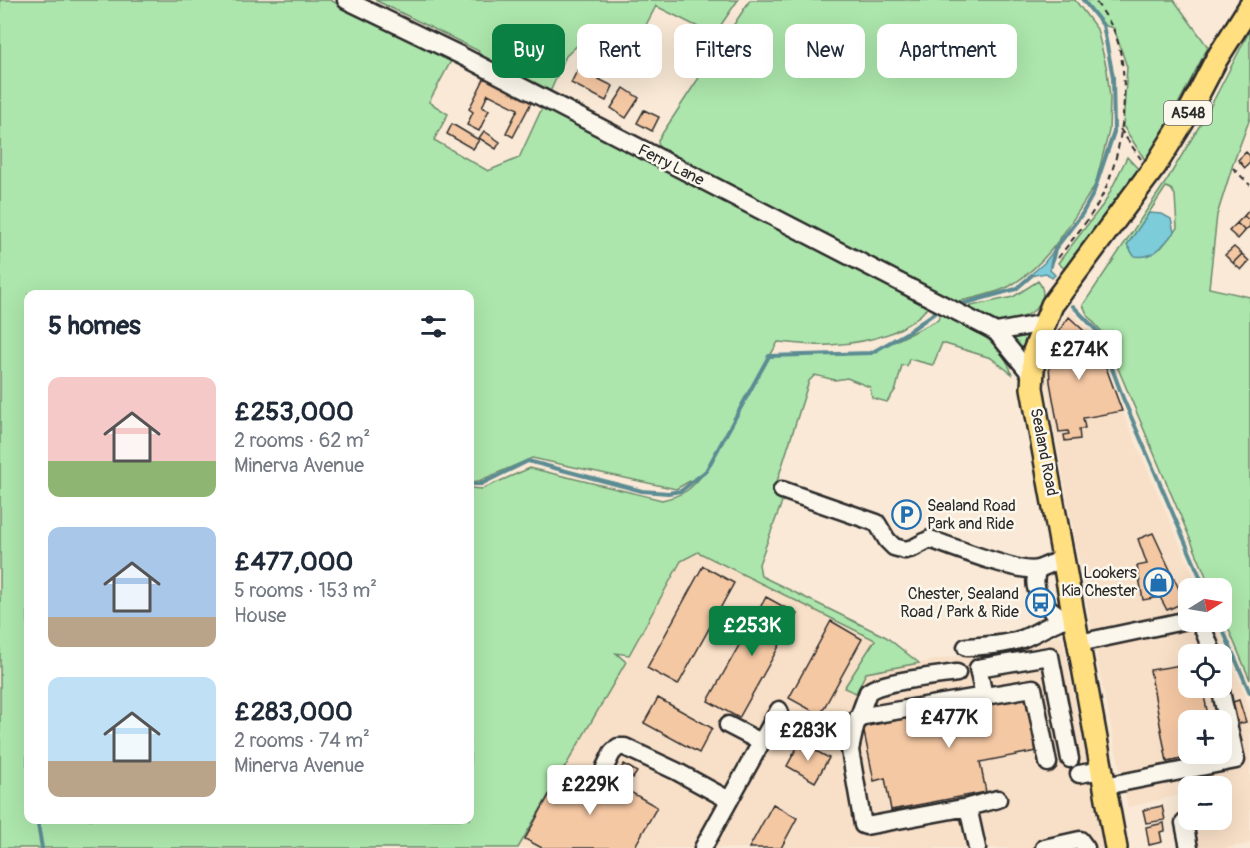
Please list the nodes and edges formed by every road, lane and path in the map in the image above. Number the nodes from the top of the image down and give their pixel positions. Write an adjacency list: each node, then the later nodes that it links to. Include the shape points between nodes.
1 (346, 0): 10 (street, Ferry Lane)
2 (1094, 0): 4 (path, via 1114,31 1122,58)
3 (1250, 6): 6 (main road, Sealand Road / A548)
4 (1120, 129): 6 (path); 8 (path, via 1104,193)
5 (1233, 168): 7 (path)
6 (1150, 173): 9 (main road, Sealand Road / A548, via 1059,296)
7 (1250, 185)
8 (1058, 258)
9 (1044, 323): 10 (street); 11 (main road, Sealand Road / A548, via 1034,351)
10 (996, 332): 11 (street, Ferry Lane)
11 (1033, 377): 13 (main road, Sealand Road / A548)
12 (782, 490): 14 (street, via 877,524 894,547 905,550 930,539 1008,565)
13 (1064, 559): 14 (street); 15 (main road, Sealand Road / A548)
14 (1038, 569): 15 (street, via 1034,584 1037,594 1053,613)
15 (1069, 617): 17 (main road, Sealand Road / A548); 18 (street, via 1021,639)
16 (1178, 622): 17 (street)
17 (1079, 643): 30 (main road, Sealand Road / A548)
18 (966, 647)
19 (957, 673): 23 (street, via 872,689)
20 (984, 696): 23 (street); 26 (street, via 978,668 1050,656); 27 (street, via 1033,688)
21 (1222, 698): 30 (street, via 1236,760)
22 (779, 710): 25 (street)
23 (858, 717): 33 (street, via 850,750 864,826)
24 (728, 725): 25 (street)
25 (761, 742): 32 (street)
26 (1070, 759)
27 (1048, 763)
28 (605, 767): 32 (street, via 618,747 625,747)
29 (1079, 774): 30 (street)
30 (1103, 778): 39 (main road, Sealand Road / A548)
31 (998, 799): 33 (street)
32 (729, 800): 35 (street)
33 (968, 807): 36 (street)
34 (1185, 830): 40 (street)
35 (703, 848)
36 (976, 848)
37 (1044, 848): 38 (street, via 1080,840)
38 (1086, 848)
39 (1116, 848)
40 (1189, 848)

